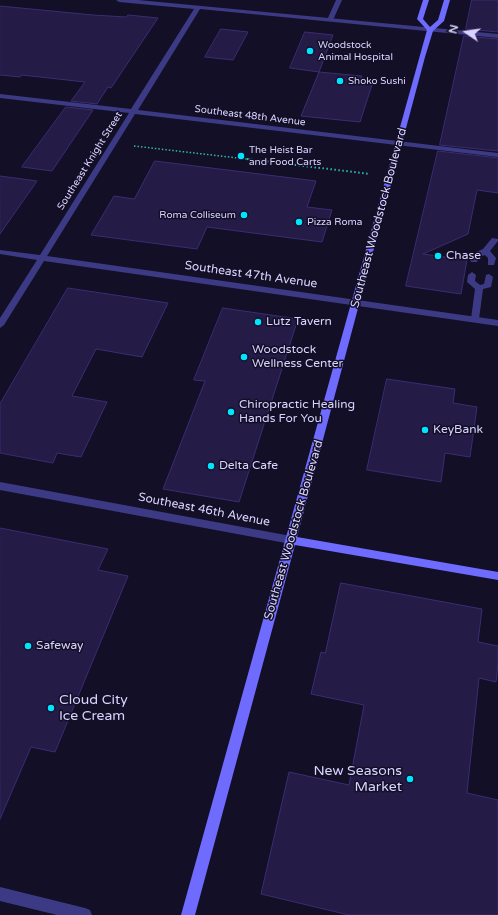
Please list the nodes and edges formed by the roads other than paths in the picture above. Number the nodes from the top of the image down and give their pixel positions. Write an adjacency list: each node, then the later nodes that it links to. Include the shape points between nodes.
1 (118, 0): 5 (street)
2 (338, 0): 6 (street)
3 (426, 0): 7 (main road, via 420,19)
4 (447, 0): 7 (main road, Southeast Woodstock Boulevard, via 442,21)
5 (198, 8): 6 (street); 10 (street, Southeast Knight Street)
6 (330, 20): 7 (street)
7 (430, 30): 8 (street); 11 (main road, Southeast Woodstock Boulevard)
8 (498, 36)
9 (0, 96): 10 (street, Southeast 48th Avenue)
10 (134, 112): 11 (street, Southeast 48th Avenue); 16 (street, Southeast Knight Street)
11 (399, 143): 12 (street, Southeast 48th Avenue); 22 (main road, Southeast Woodstock Boulevard)
12 (498, 155)
13 (495, 240): 14 (street)
14 (486, 250): 17 (street, via 475,256); 18 (street, via 492,258)
15 (0, 252): 16 (street, Southeast 47th Avenue)
16 (43, 258): 22 (street, Southeast 47th Avenue); 25 (street, Southeast Knight Street)
17 (474, 260)
18 (491, 263)
19 (472, 275): 21 (street, via 471,282)
20 (489, 277): 21 (street, via 488,285)
21 (479, 288): 23 (street)
22 (356, 302): 23 (street, Southeast 47th Avenue); 27 (main road, Southeast Woodstock Boulevard)
23 (475, 319): 24 (street, Southeast 47th Avenue)
24 (498, 323)
25 (0, 325)
26 (0, 486): 27 (street, Southeast 46th Avenue)
27 (292, 540): 28 (main road, Southeast 46th Avenue); 31 (main road, Southeast Woodstock Boulevard)
28 (498, 576)
29 (0, 894): 30 (street)
30 (85, 915)
31 (188, 915)

